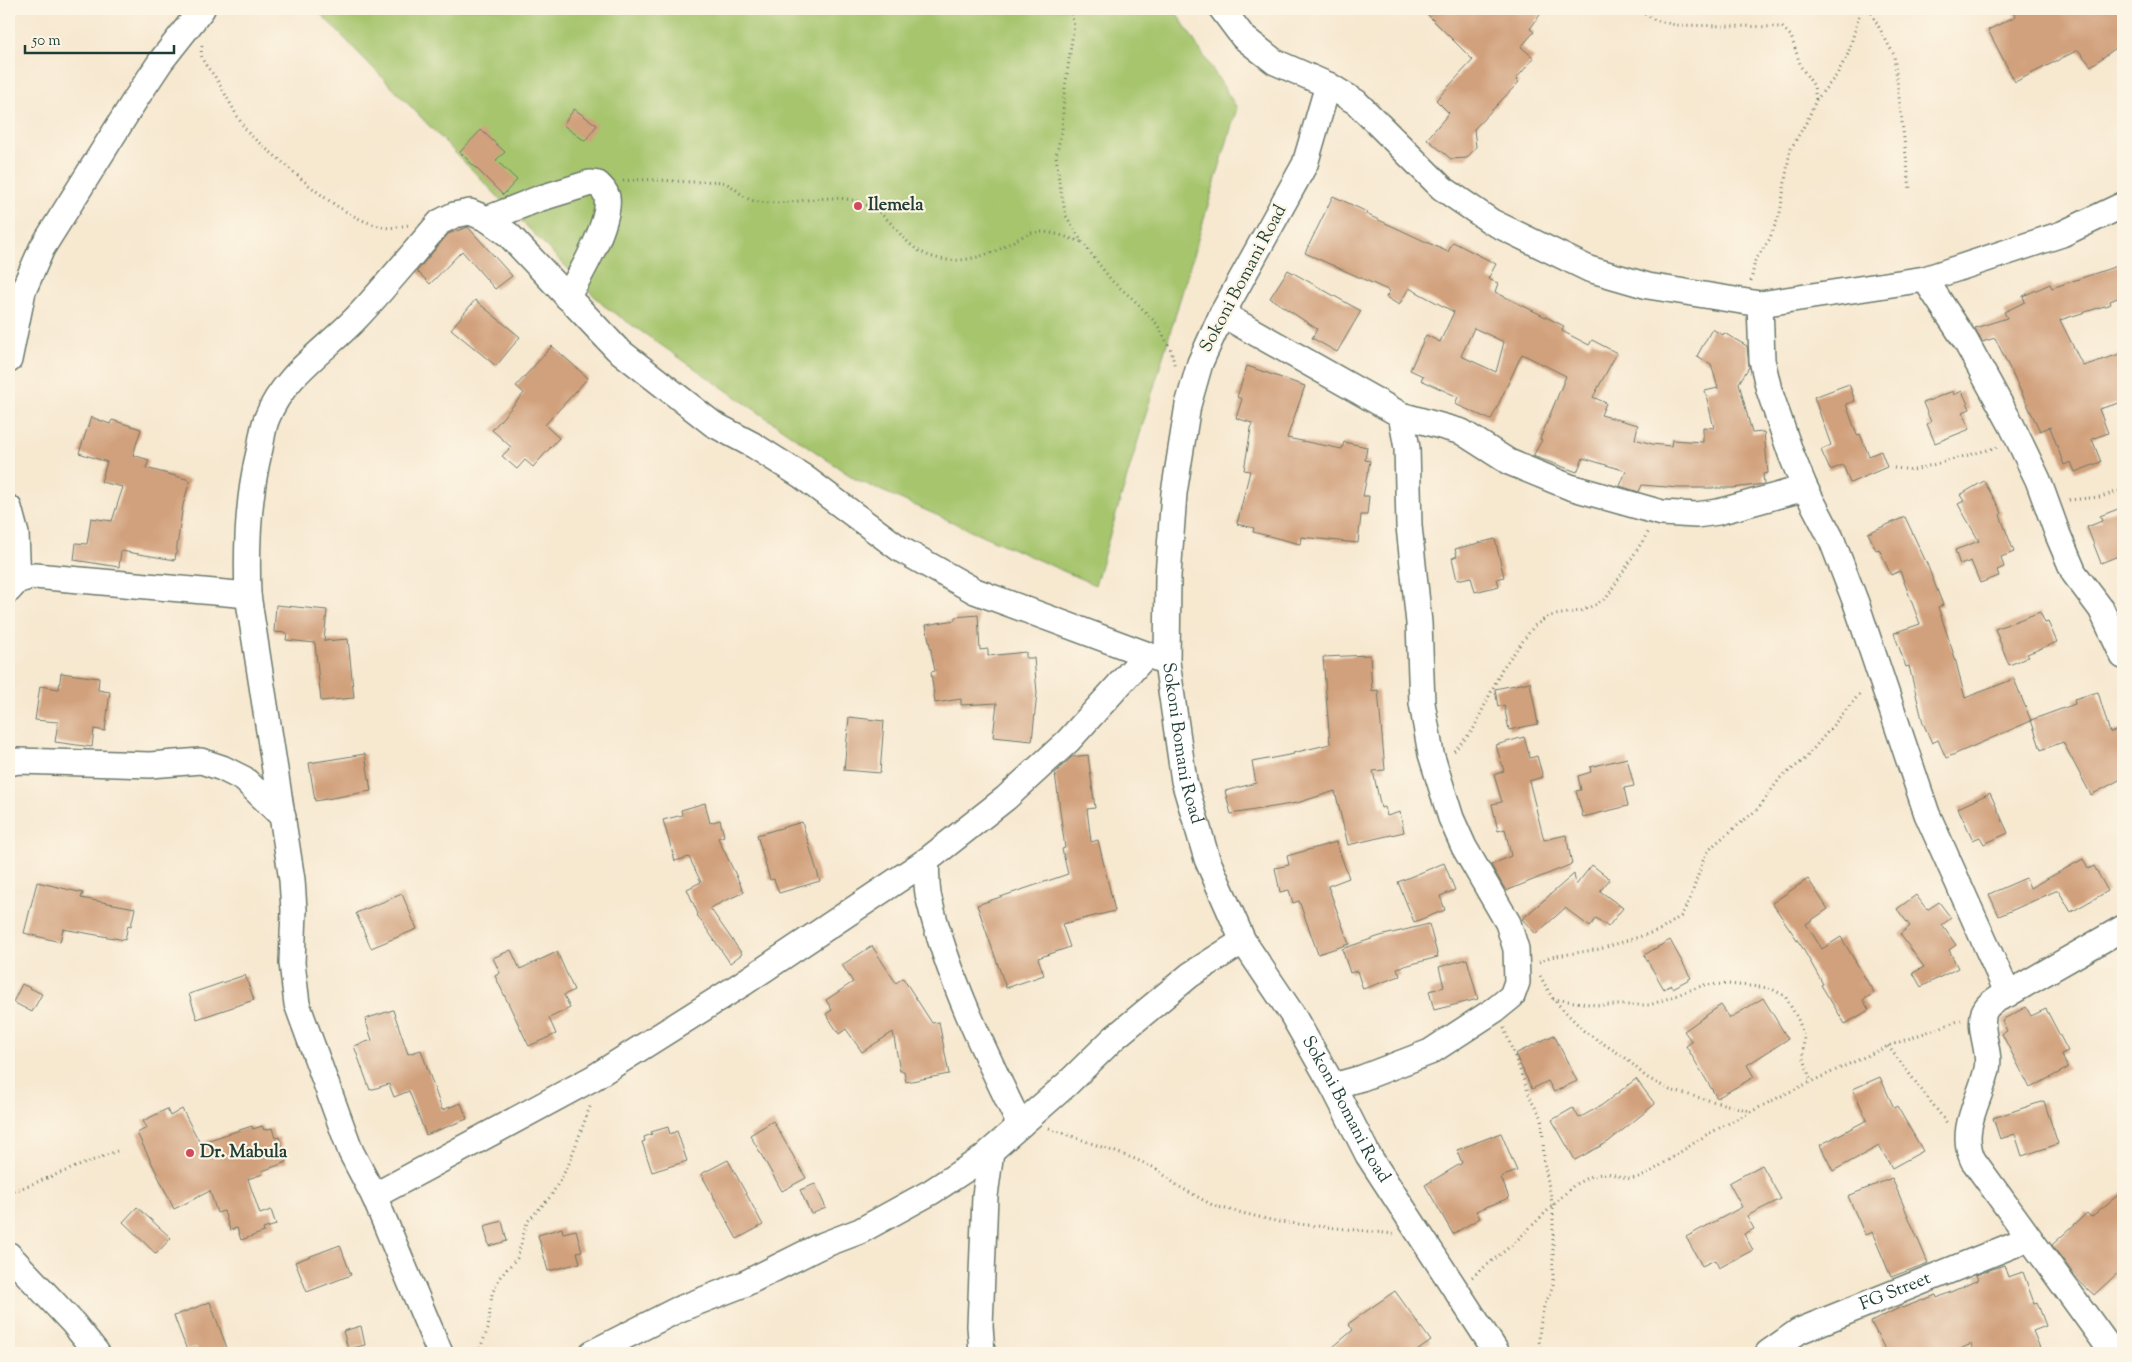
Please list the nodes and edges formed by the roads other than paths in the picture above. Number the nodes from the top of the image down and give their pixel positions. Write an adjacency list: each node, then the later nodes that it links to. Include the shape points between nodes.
1 (1222, 9): 3 (street, via 1243,36 1275,62)
2 (200, 11): 10 (street, via 134,100 42,248 23,291)
3 (1328, 85): 8 (street, via 1356,102 1442,188 1492,222 1589,269 1615,278); 9 (street, Sokoni Bomani Road, via 1305,164)
4 (2117, 216): 6 (street)
5 (488, 219): 7 (street, via 509,235); 7 (street, via 538,199 590,183 598,184 607,196 606,208 587,262); 15 (street, via 470,212 440,222 361,314 293,377 278,396 266,419 256,465 246,558)
6 (1925, 279): 8 (street); 16 (street, via 1965,340 2026,456 2074,573 2101,609)
7 (567, 297): 17 (street, via 617,349 713,424 802,476 900,549 975,591)
8 (1757, 304): 12 (street, via 1762,360 1769,390)
9 (1222, 314): 11 (street); 17 (street, Sokoni Bomani Road, via 1200,363 1188,405)
10 (9, 360)
11 (1401, 416): 12 (street, via 1462,432 1508,462 1570,487 1662,514 1718,512); 26 (street, via 1407,448 1409,526 1419,624 1422,703 1431,754 1450,818 1508,923 1516,949 1516,982 1512,996 1430,1052)
12 (1804, 488): 25 (street, via 1831,538 1927,814)
13 (9, 508): 14 (street, via 16,534)
14 (14, 585): 15 (street, via 35,576)
15 (248, 595): 19 (street)
16 (2123, 656)
17 (1156, 658): 20 (street, via 1006,798); 24 (street, Sokoni Bomani Road, via 1184,781 1207,858)
18 (9, 763): 19 (street, via 150,765 201,761 244,779)
19 (283, 817): 29 (street, via 292,880 292,963 297,1004 351,1152)
20 (926, 861): 21 (street); 22 (street)
21 (897, 880): 22 (street); 29 (street, via 603,1072)
22 (928, 898): 27 (street, via 975,1032)
23 (2123, 928): 25 (street)
24 (1243, 941): 26 (street, Sokoni Bomani Road, via 1292,1014); 27 (street, via 1190,975 1114,1038)
25 (2008, 994): 30 (street, via 1992,1002 1984,1012 1988,1066 1973,1107 1968,1149)
26 (1334, 1086): 36 (street, Sokoni Bomani Road, via 1368,1156)
27 (1024, 1122): 28 (street)
28 (991, 1151): 34 (street, via 931,1192 860,1231 818,1247 744,1284 677,1310); 35 (street, via 985,1196 980,1326)
29 (374, 1196): 33 (street)
30 (2028, 1239): 37 (street, FG Street, via 1799,1331); 38 (street)
31 (9, 1255): 32 (street)
32 (97, 1353)
33 (440, 1353)
34 (592, 1353)
35 (982, 1353)
36 (1497, 1353)
37 (1768, 1353)
38 (2113, 1353)

